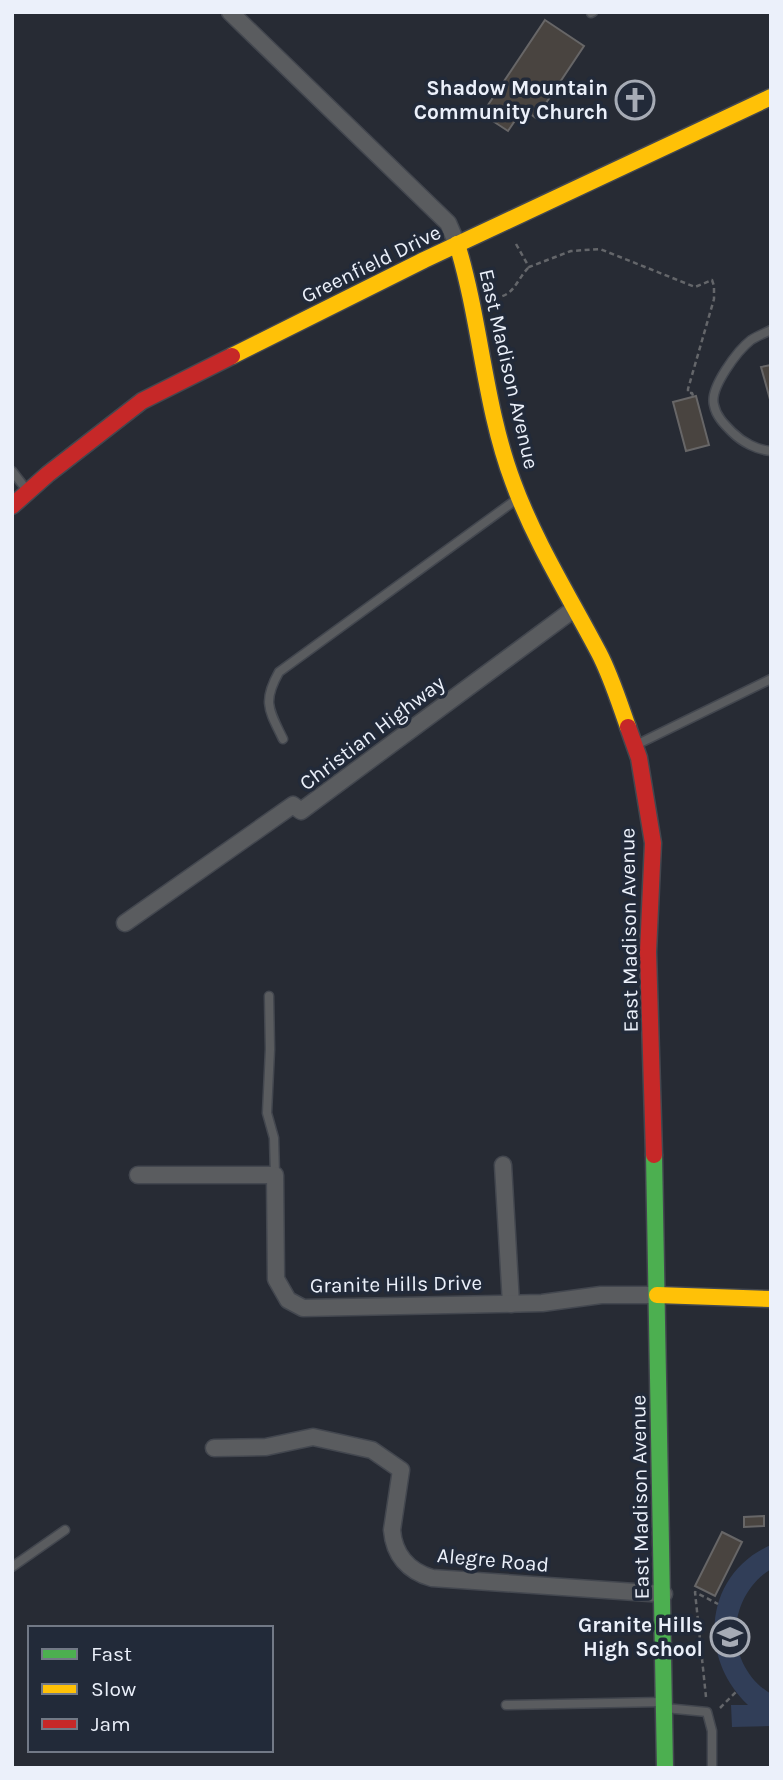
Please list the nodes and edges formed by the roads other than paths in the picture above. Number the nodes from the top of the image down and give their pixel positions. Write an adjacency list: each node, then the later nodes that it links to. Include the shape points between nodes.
1 (230, 12): 3 (street, East Madison Avenue, via 448,223)
2 (771, 97): 3 (street, Greenfield Drive)
3 (457, 244): 7 (street, Greenfield Drive, via 142,401); 8 (street, East Madison Avenue, via 492,409)
4 (771, 330): 5 (lane, via 751,340 737,355 713,395 718,415 738,438)
5 (771, 451)
6 (12, 471): 7 (lane)
7 (28, 491): 9 (street, Greenfield Drive)
8 (519, 498): 10 (street, East Madison Avenue); 12 (lane, via 279,672 267,708)
9 (12, 506)
10 (574, 609): 13 (street, East Madison Avenue, via 600,655); 14 (street, Christian Highway, via 302,811 293,805)
11 (771, 679): 13 (lane)
12 (283, 739)
13 (635, 745): 19 (street, East Madison Avenue, via 653,843 648,952)
14 (125, 923)
15 (269, 996): 18 (lane, via 267,1113 274,1138)
16 (503, 1165): 21 (street)
17 (138, 1175): 18 (street)
18 (275, 1175): 21 (street, Granite Hills Drive, via 276,1279 288,1300 303,1308)
19 (657, 1295): 20 (street, Granite Hills Drive); 21 (street, Granite Hills Drive); 25 (street, East Madison Avenue)
20 (771, 1299)
21 (510, 1304)
22 (214, 1448): 25 (street, Alegre Road, via 266,1447 313,1437 372,1451 401,1470 393,1539 405,1563 422,1575)
23 (65, 1530): 24 (lane)
24 (12, 1567)
25 (664, 1594): 27 (street, East Madison Avenue)
26 (506, 1705): 27 (lane)
27 (664, 1705): 28 (street, East Madison Avenue); 29 (lane, via 708,1712)
28 (666, 1768)
29 (712, 1768)

